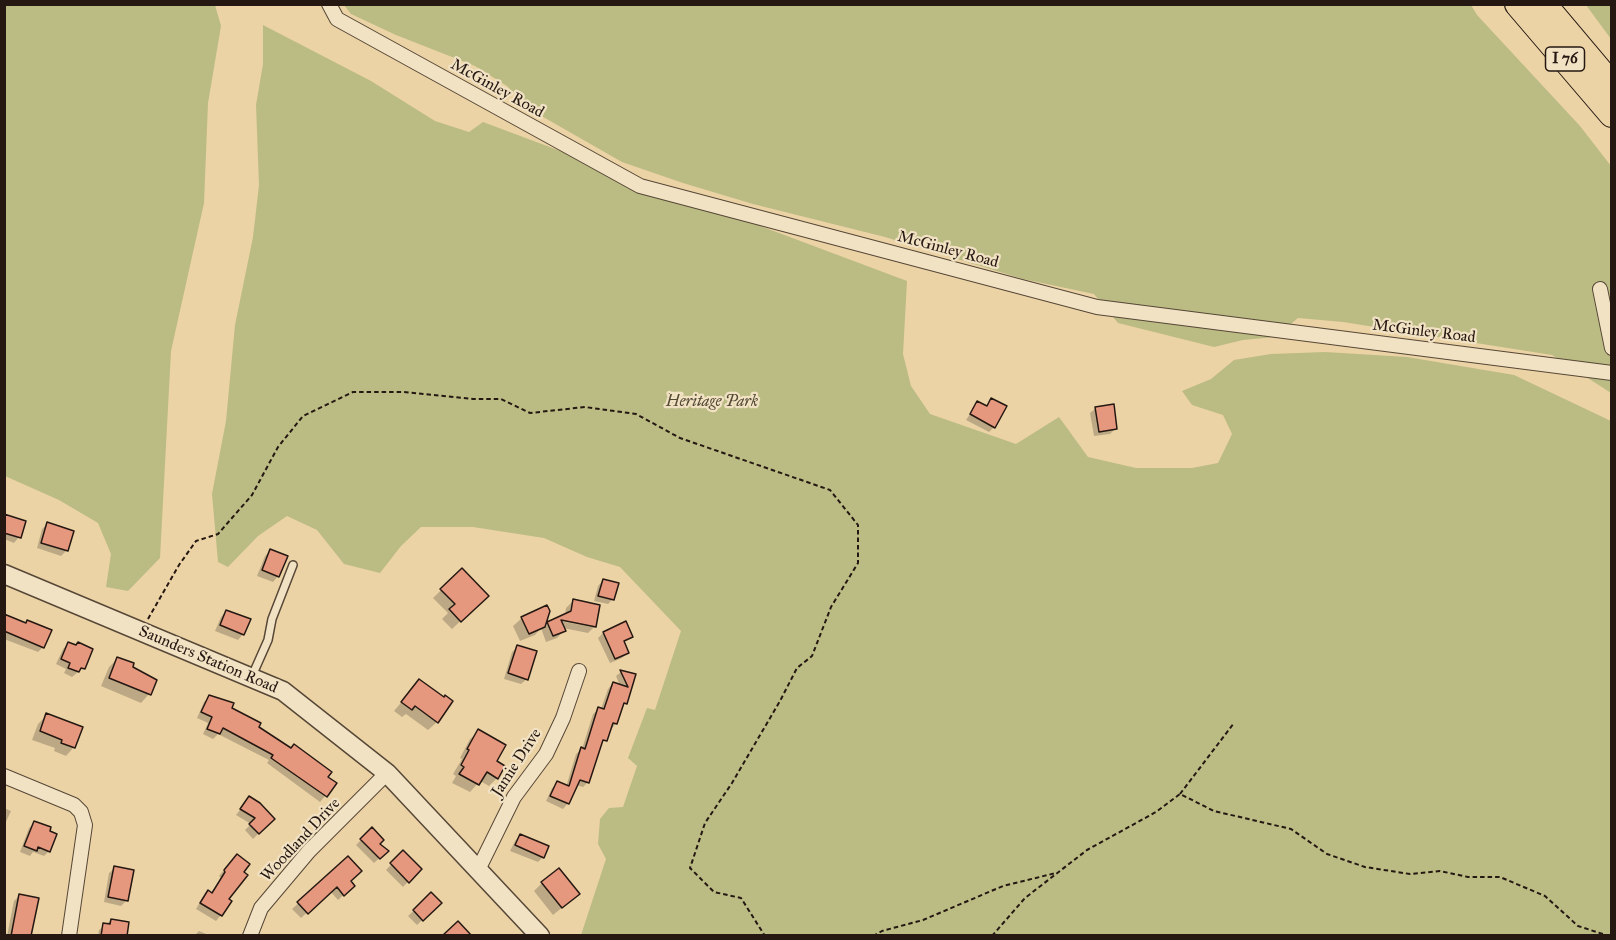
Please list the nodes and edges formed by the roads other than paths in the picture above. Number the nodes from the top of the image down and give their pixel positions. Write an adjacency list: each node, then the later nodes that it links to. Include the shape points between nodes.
1 (329, 4): 8 (street, McGinley Road, via 337,19 640,186 1097,307)
2 (1518, 4): 5 (highway, I 76)
3 (1543, 4): 4 (highway, I 76)
4 (1611, 86)
5 (1611, 114)
6 (1600, 289): 7 (street)
7 (1611, 348)
8 (1611, 373)
9 (293, 565): 12 (lane)
10 (4, 574): 12 (street, Saunders Station Road)
11 (579, 671): 15 (street, Jamie Drive, via 546,754 514,797)
12 (251, 678): 13 (street, Saunders Station Road, via 284,692)
13 (387, 773): 15 (street, Saunders Station Road); 17 (street, Woodland Drive, via 309,851 261,908)
14 (4, 776): 16 (street, via 74,805 81,812 85,825)
15 (478, 870): 18 (street, Saunders Station Road)
16 (69, 936)
17 (250, 936)
18 (540, 936)

